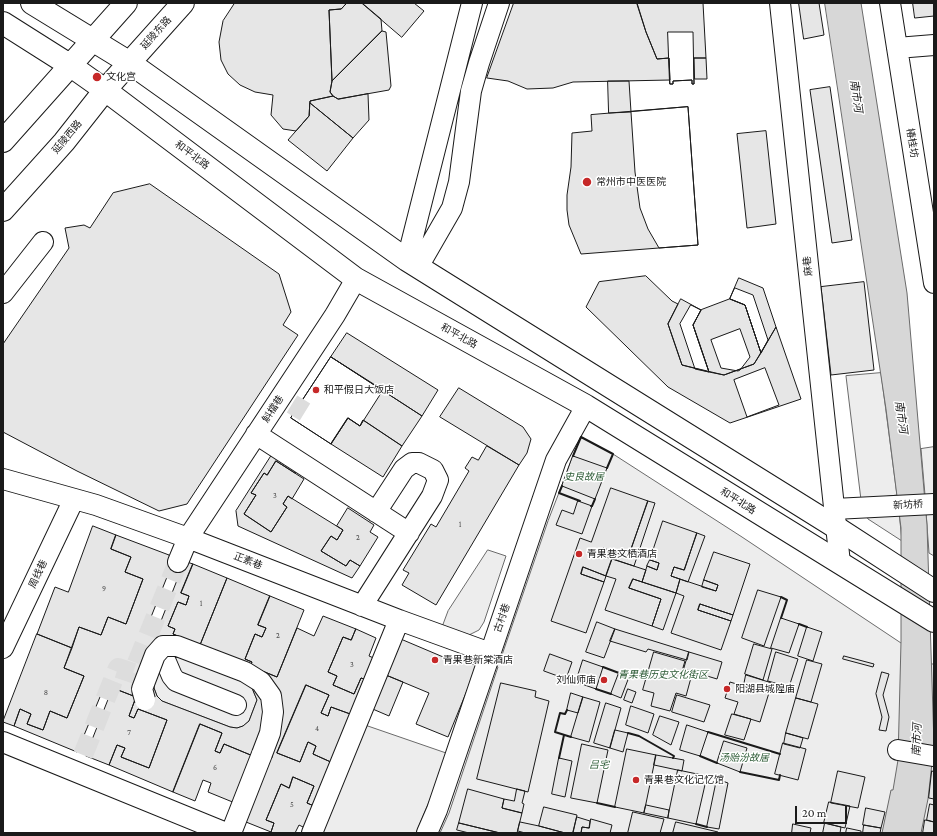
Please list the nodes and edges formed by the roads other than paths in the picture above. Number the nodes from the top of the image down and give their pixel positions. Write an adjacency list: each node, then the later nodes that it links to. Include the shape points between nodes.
1 (32, 3): 9 (main road)
2 (126, 3): 9 (main road)
3 (183, 3): 12 (main road, 延陵东路, via 134,56)
4 (472, 3): 18 (street)
5 (499, 3): 18 (street, via 472,91 459,182 452,208)
6 (780, 3): 28 (street, 麻巷)
7 (890, 3): 11 (street, 椿桂坊)
8 (3, 23): 13 (main road, 和平北路)
9 (92, 40): 12 (main road); 13 (main road)
10 (934, 45): 11 (street)
11 (897, 48): 20 (street, 椿桂坊)
12 (130, 64): 14 (main road, 延陵西路); 18 (main road)
13 (71, 66): 14 (main road, 和平北路); 15 (main road)
14 (105, 90): 16 (main road, 延陵西路, via 64,142); 19 (main road, 和平北路)
15 (3, 141)
16 (3, 210)
17 (43, 242): 21 (street)
18 (412, 264): 28 (main road)
19 (356, 279): 22 (main road, 和平北路); 23 (street, 斛檔巷, via 286,400)
20 (934, 283)
21 (3, 292)
22 (586, 406): 32 (main road, 和平北路); 38 (street, 古村巷, via 556,460)
23 (256, 434): 27 (street); 30 (street, 斛檔巷)
24 (3, 479): 25 (street, 正素巷)
25 (74, 499): 30 (street, 正素巷); 37 (street, 周线巷)
26 (934, 504): 28 (street, 新坊桥, via 883,506)
27 (376, 512): 29 (street); 29 (street, via 404,469 412,463 419,462 433,470 438,480 432,496)
28 (836, 519): 32 (street, 麻巷); 33 (main road)
29 (409, 534): 34 (street)
30 (188, 538): 31 (street, 斛檔巷); 34 (street, 正素巷)
31 (178, 562)
32 (840, 563): 36 (main road, 和平北路)
33 (934, 592)
34 (362, 606): 35 (street, 正素巷)
35 (399, 620): 38 (street, 正素巷); 47 (street)
36 (934, 621)
37 (3, 648)
38 (490, 653): 48 (street, 古村巷)
39 (166, 662): 41 (street, via 176,681)
40 (145, 700): 46 (street, bridge, via 142,689 155,655 163,646 177,646 245,672 261,682 271,696 273,712 270,732)
41 (236, 705)
42 (3, 742): 45 (street, via 80,763)
43 (898, 750): 44 (street)
44 (933, 756)
45 (226, 833)
46 (231, 833)
47 (312, 833)
48 (427, 833)

